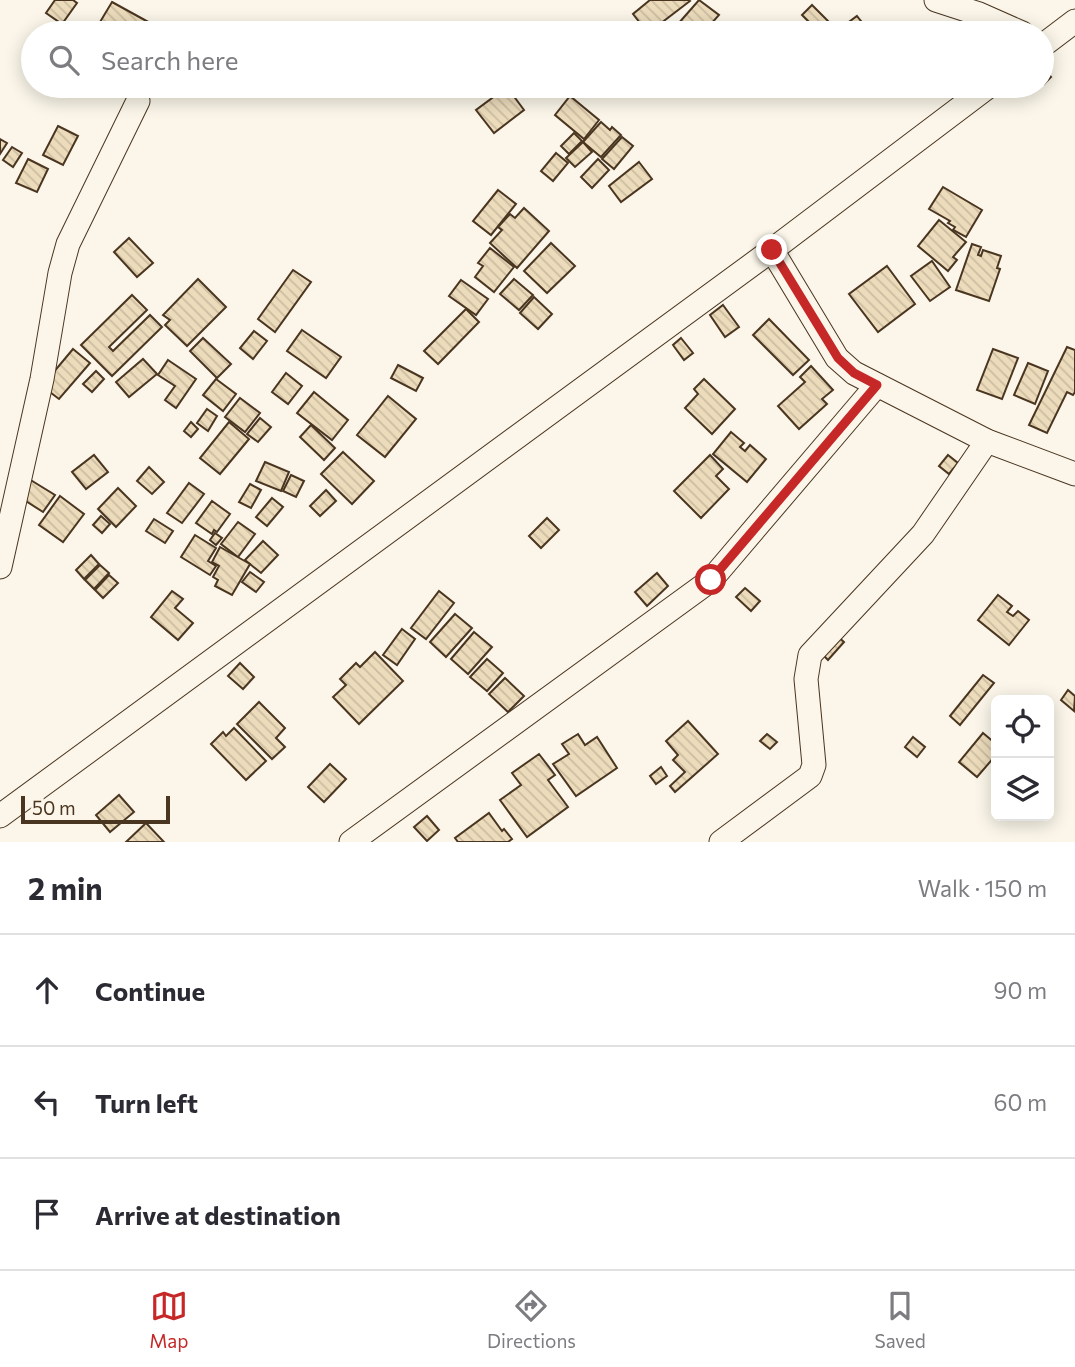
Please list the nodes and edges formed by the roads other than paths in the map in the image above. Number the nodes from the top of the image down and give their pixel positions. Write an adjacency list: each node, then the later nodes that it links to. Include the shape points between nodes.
1 (936, 0): 2 (street)
2 (995, 21)
3 (1075, 21): 4 (street)
4 (1054, 36)
5 (973, 98): 7 (street)
6 (138, 101): 11 (street, via 68,244)
7 (772, 250): 8 (street, via 838,358); 12 (street)
8 (877, 385): 9 (street); 13 (street, via 711,580)
9 (987, 441): 10 (street); 14 (street, via 923,534 810,655 806,679 814,765 810,776)
10 (1075, 474)
11 (0, 567)
12 (0, 817)
13 (351, 842)
14 (721, 842)

